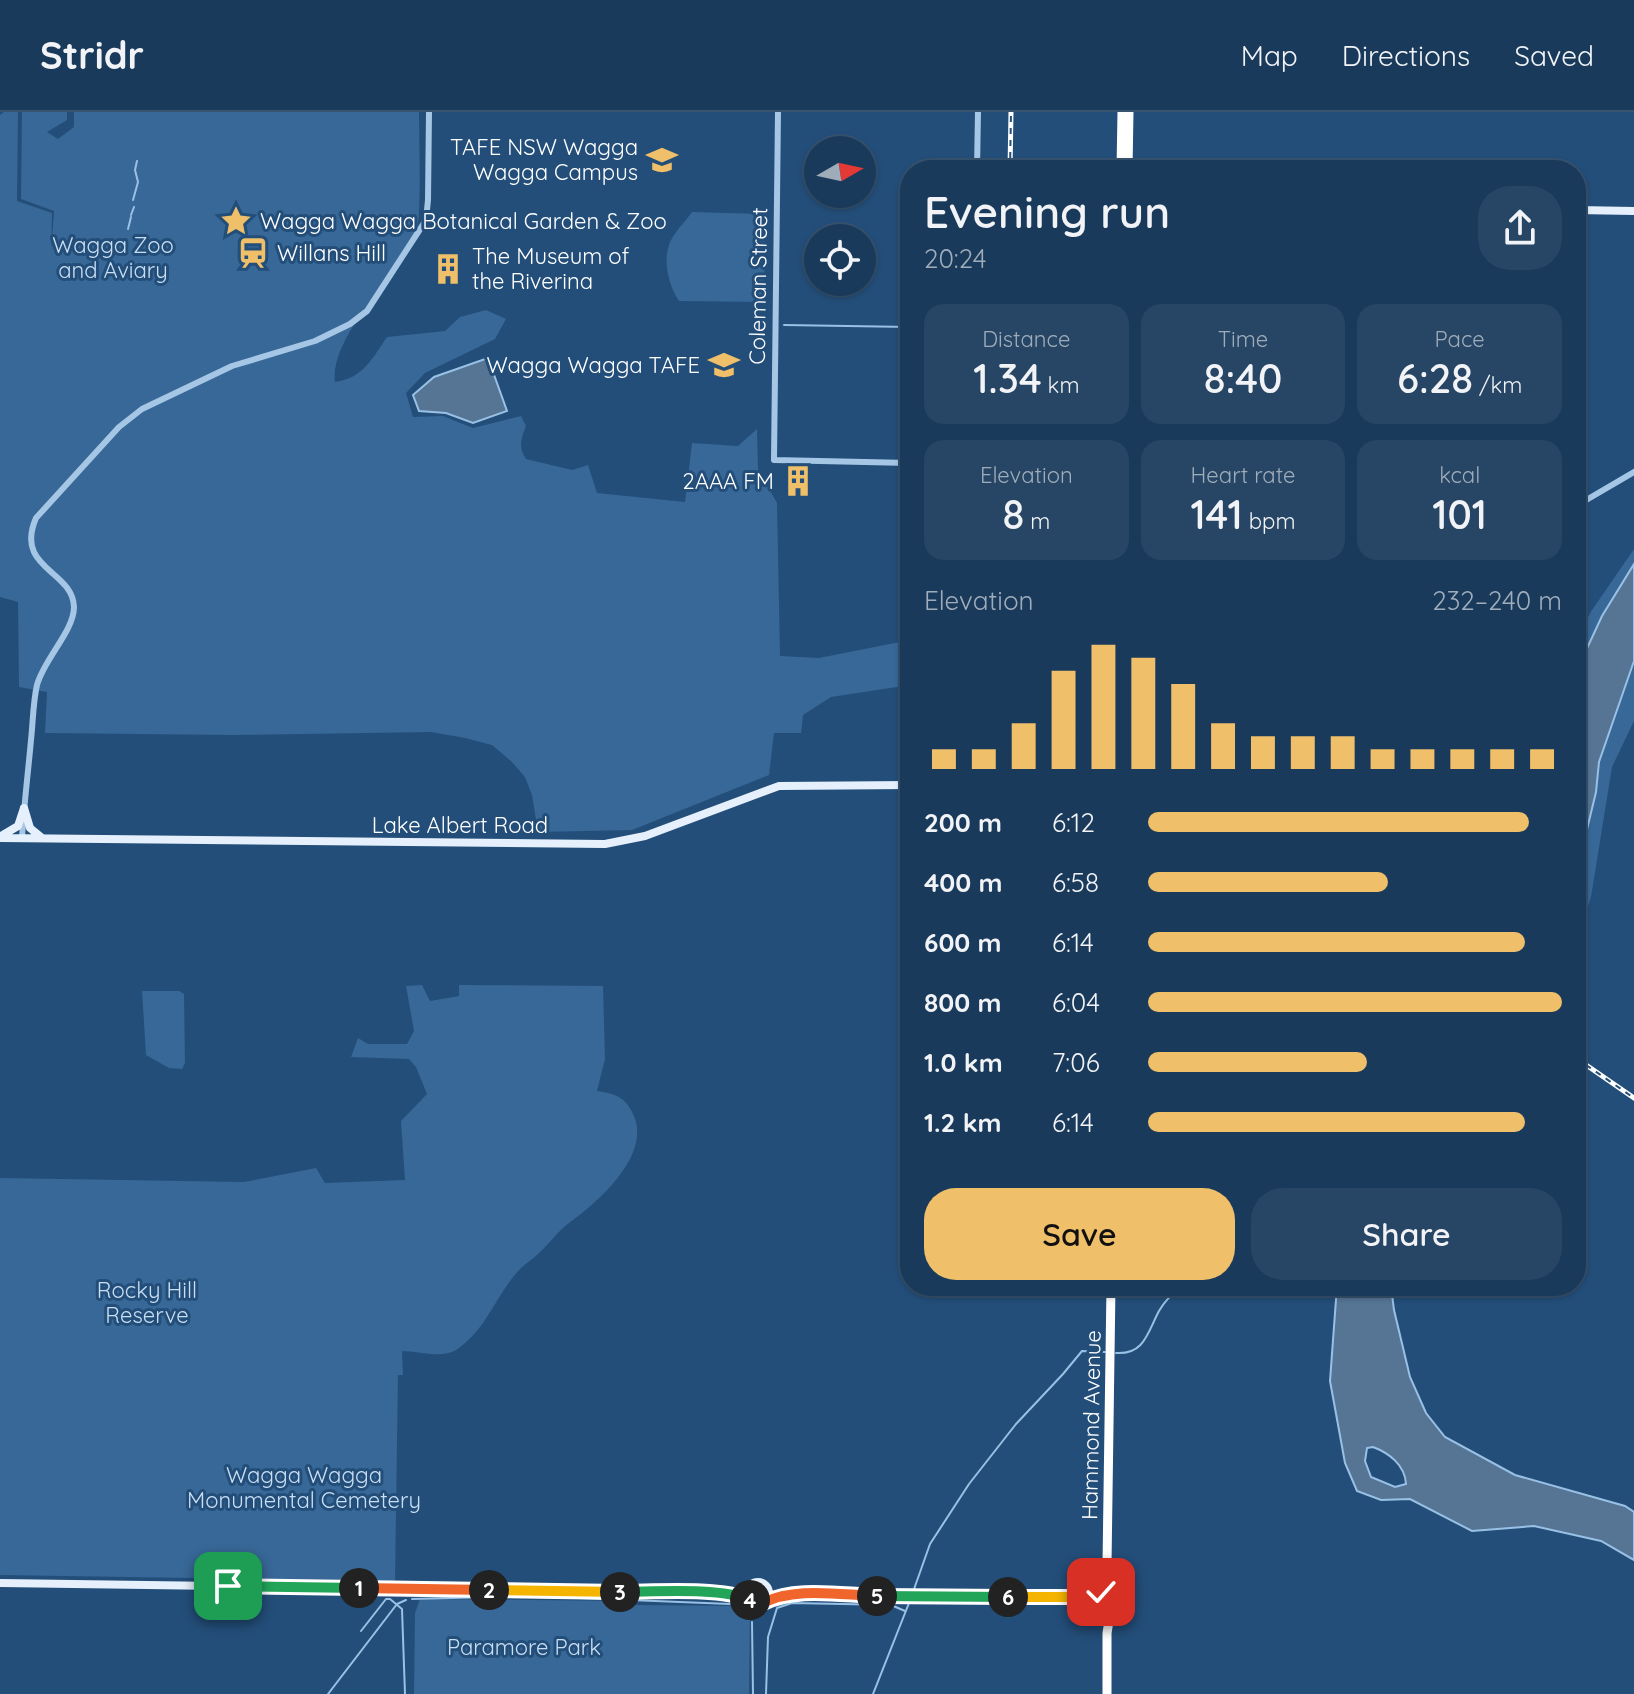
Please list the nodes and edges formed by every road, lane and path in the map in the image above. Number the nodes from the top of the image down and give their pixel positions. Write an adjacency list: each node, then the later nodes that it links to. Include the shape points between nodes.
1 (778, 112): 11 (street, Coleman Street, via 774,460)
2 (978, 112): 6 (street)
3 (1122, 112): 7 (highway)
4 (1129, 112): 8 (highway)
5 (430, 114): 15 (street, via 426,220 367,311 315,341 232,366 142,409 36,518 31,537 35,555 66,588 74,606 36,688)
6 (977, 160)
7 (1121, 160)
8 (1128, 160)
9 (1586, 210): 10 (main road)
10 (1634, 211)
11 (900, 463)
12 (1634, 472): 13 (street)
13 (1586, 500)
14 (900, 785): 18 (main road, Lake Albert Road, via 785,784 645,836 605,844)
15 (24, 808): 16 (main road, via 18,826); 17 (street); 18 (main road, via 30,828)
16 (0, 837): 17 (main road, Lake Albert Road)
17 (22, 838): 18 (main road, Lake Albert Road)
18 (46, 838)
19 (1111, 1296): 25 (highway, Hammond Avenue)
20 (0, 1583): 23 (main road)
21 (768, 1586): 22 (main road, via 757,1581); 24 (main road); 27 (main road)
22 (748, 1587): 23 (main road); 26 (main road)
23 (707, 1593): 26 (main road)
24 (801, 1594): 25 (main road); 27 (main road)
25 (1105, 1598): 28 (highway, Hammond Avenue)
26 (750, 1600): 27 (main road)
27 (767, 1600)
28 (1107, 1694)

